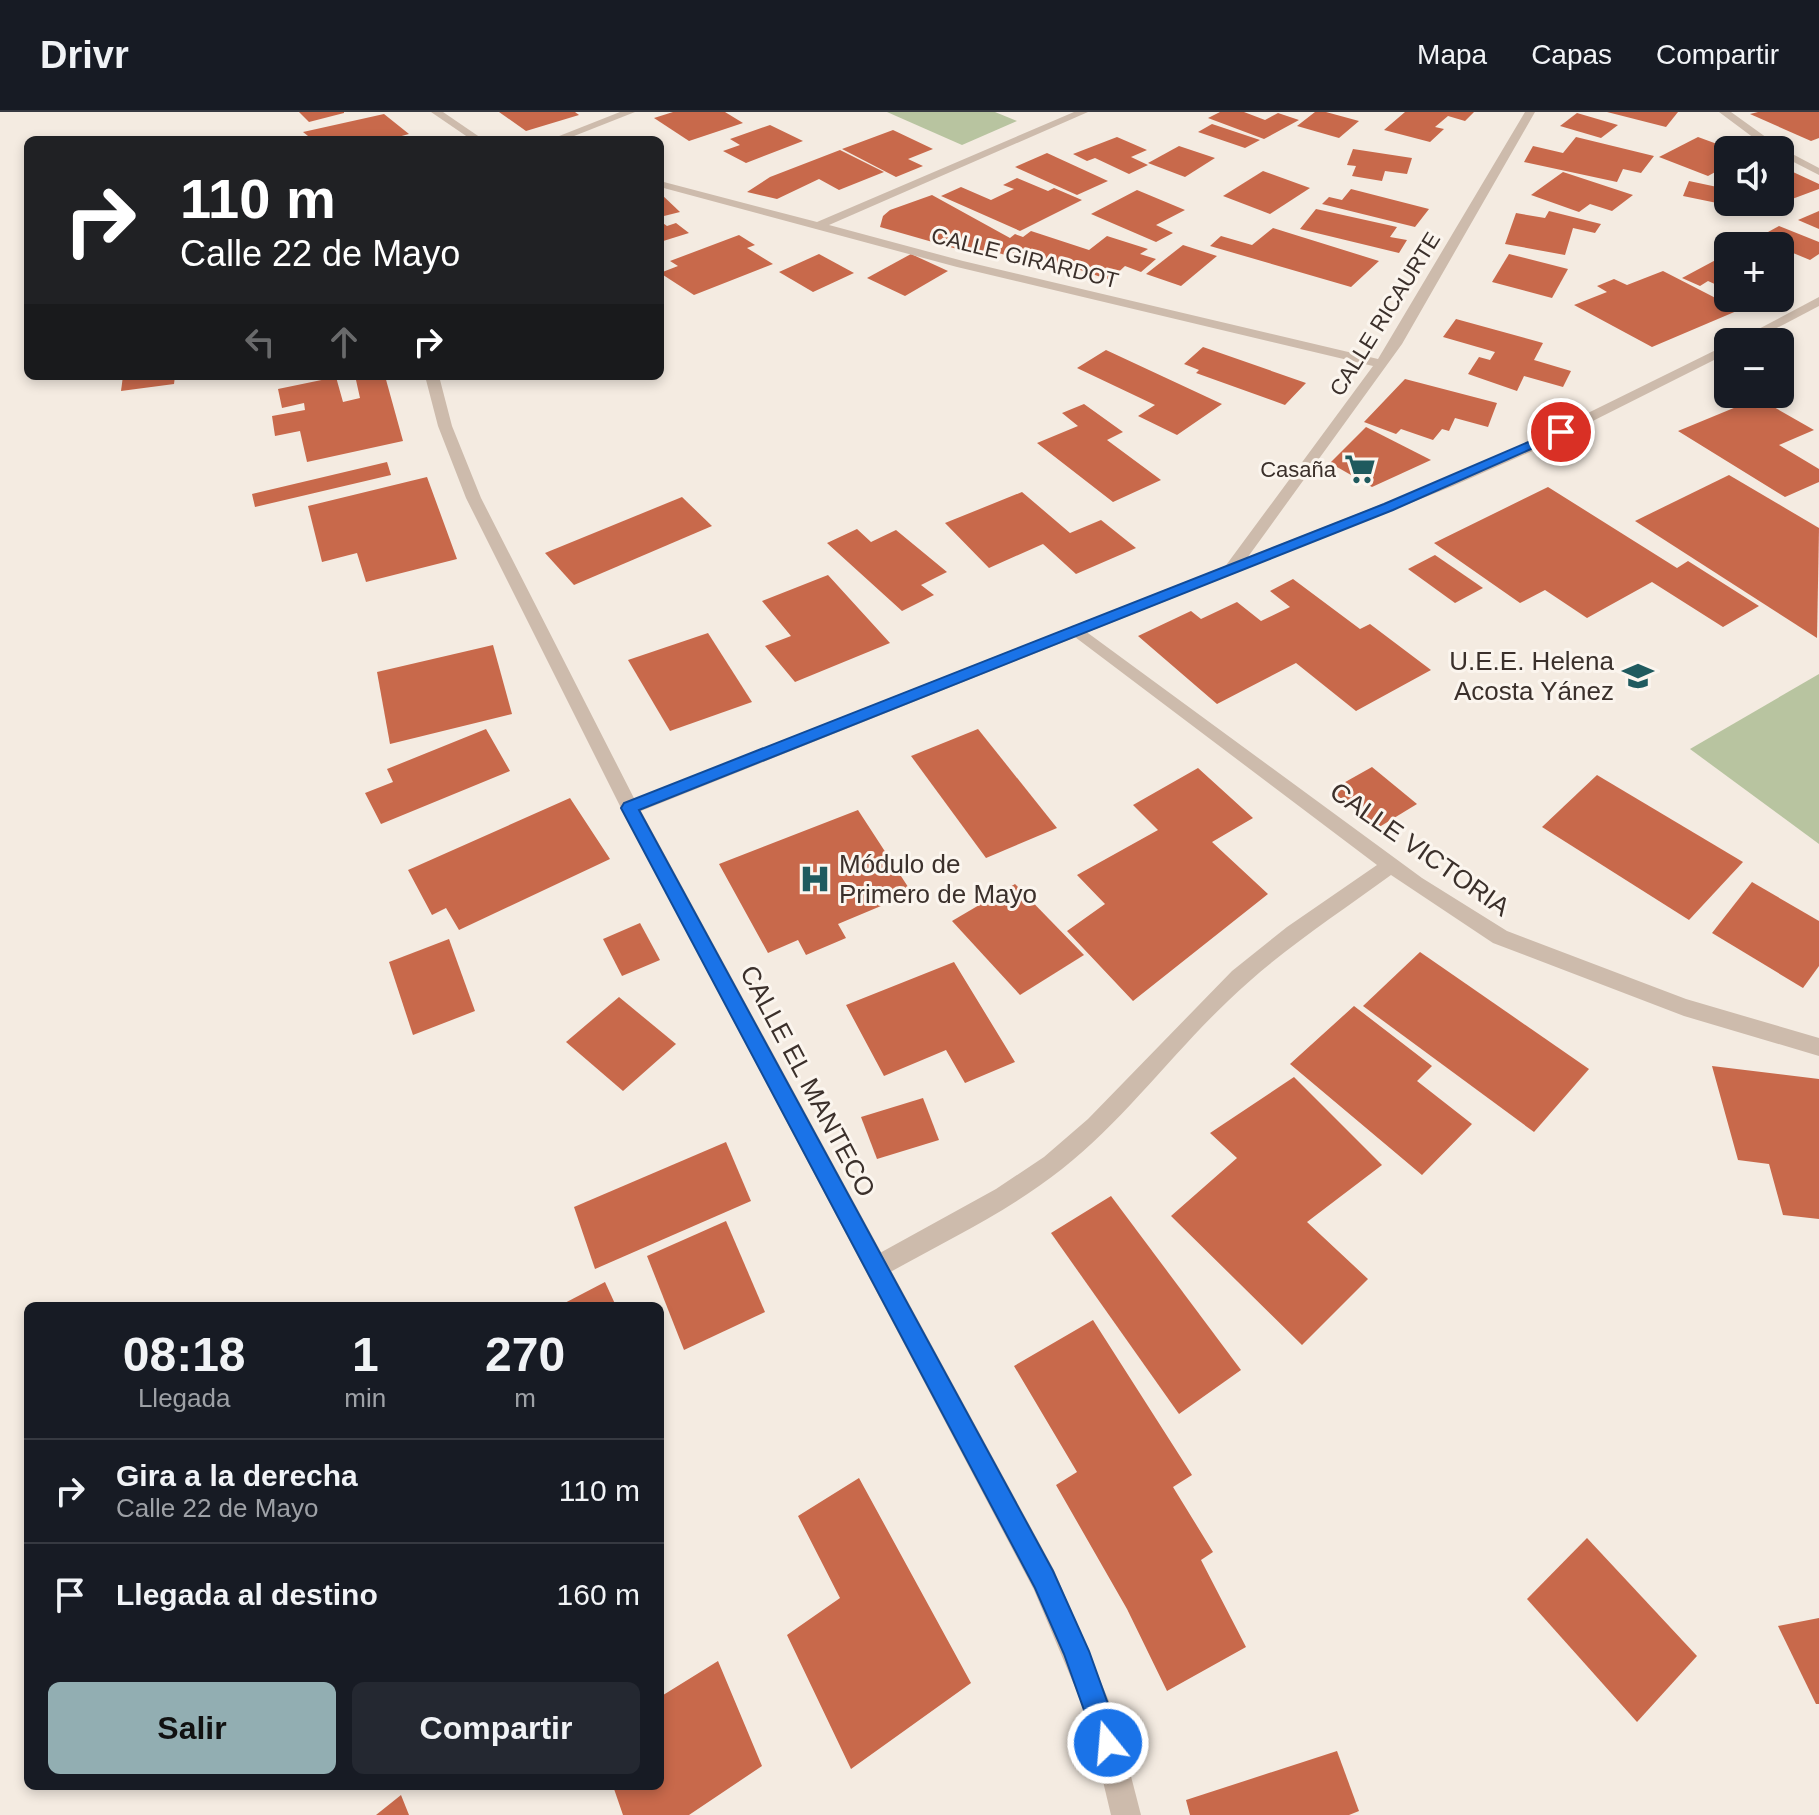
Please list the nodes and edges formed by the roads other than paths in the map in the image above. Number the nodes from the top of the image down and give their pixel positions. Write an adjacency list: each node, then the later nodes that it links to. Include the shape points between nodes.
1 (436, 112): 6 (street)
2 (630, 112): 7 (street)
3 (1083, 112): 12 (street)
4 (1530, 112): 16 (street, CALLE RICAURTE)
5 (1724, 112): 8 (street)
6 (473, 136)
7 (565, 136)
8 (1758, 136)
9 (1794, 159): 10 (street)
10 (1819, 172)
11 (664, 185): 12 (street, CALLE GIRARDOT)
12 (818, 226): 16 (street, CALLE GIRARDOT)
13 (1819, 301): 14 (street)
14 (1767, 328)
15 (1714, 355): 18 (street, via 1532,446)
16 (1382, 364): 18 (street, CALLE RICAURTE)
17 (433, 380): 20 (street, CALLE EL MANTECO, via 462,475)
18 (1232, 568): 19 (street)
19 (1077, 630): 20 (street); 21 (street, CALLE VICTORIA)
20 (630, 808): 23 (street, CALLE EL MANTECO)
21 (1391, 865): 22 (street, CALLE VICTORIA, via 1500,937 1684,1007); 23 (street, via 1242,974 1072,1148 1011,1190)
22 (1819, 1047)
23 (877, 1267): 24 (street, CALLE EL MANTECO, via 1044,1580 1102,1718)
24 (1126, 1815)

